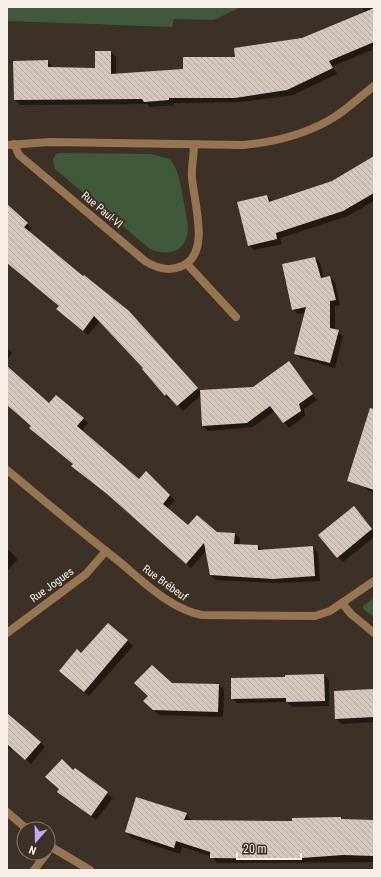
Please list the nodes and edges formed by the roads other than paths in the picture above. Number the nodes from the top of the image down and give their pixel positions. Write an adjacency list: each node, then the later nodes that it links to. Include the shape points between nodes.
1 (374, 86): 3 (street, Rue Paul-VI, via 336,116 289,137 269,143)
2 (10, 144): 3 (street, Rue Paul-VI, via 50,142); 4 (street, Rue Paul-VI, via 19,155 145,261 166,269)
3 (194, 145): 4 (street, via 192,177 199,232 198,247 193,259)
4 (187, 264): 5 (street)
5 (236, 317)
6 (7, 470): 7 (street, Rue Brébeuf)
7 (106, 551): 9 (street, Rue Brébeuf, via 168,600 189,613 315,616 324,614); 10 (street, Rue Jogues, via 86,574)
8 (374, 581): 9 (street, Rue Brébeuf)
9 (342, 603): 11 (street)
10 (7, 632)
11 (374, 633)
12 (7, 812): 13 (street)
13 (18, 821)
14 (56, 853): 17 (street)
15 (41, 861): 16 (street)
16 (34, 870)
17 (90, 870)

